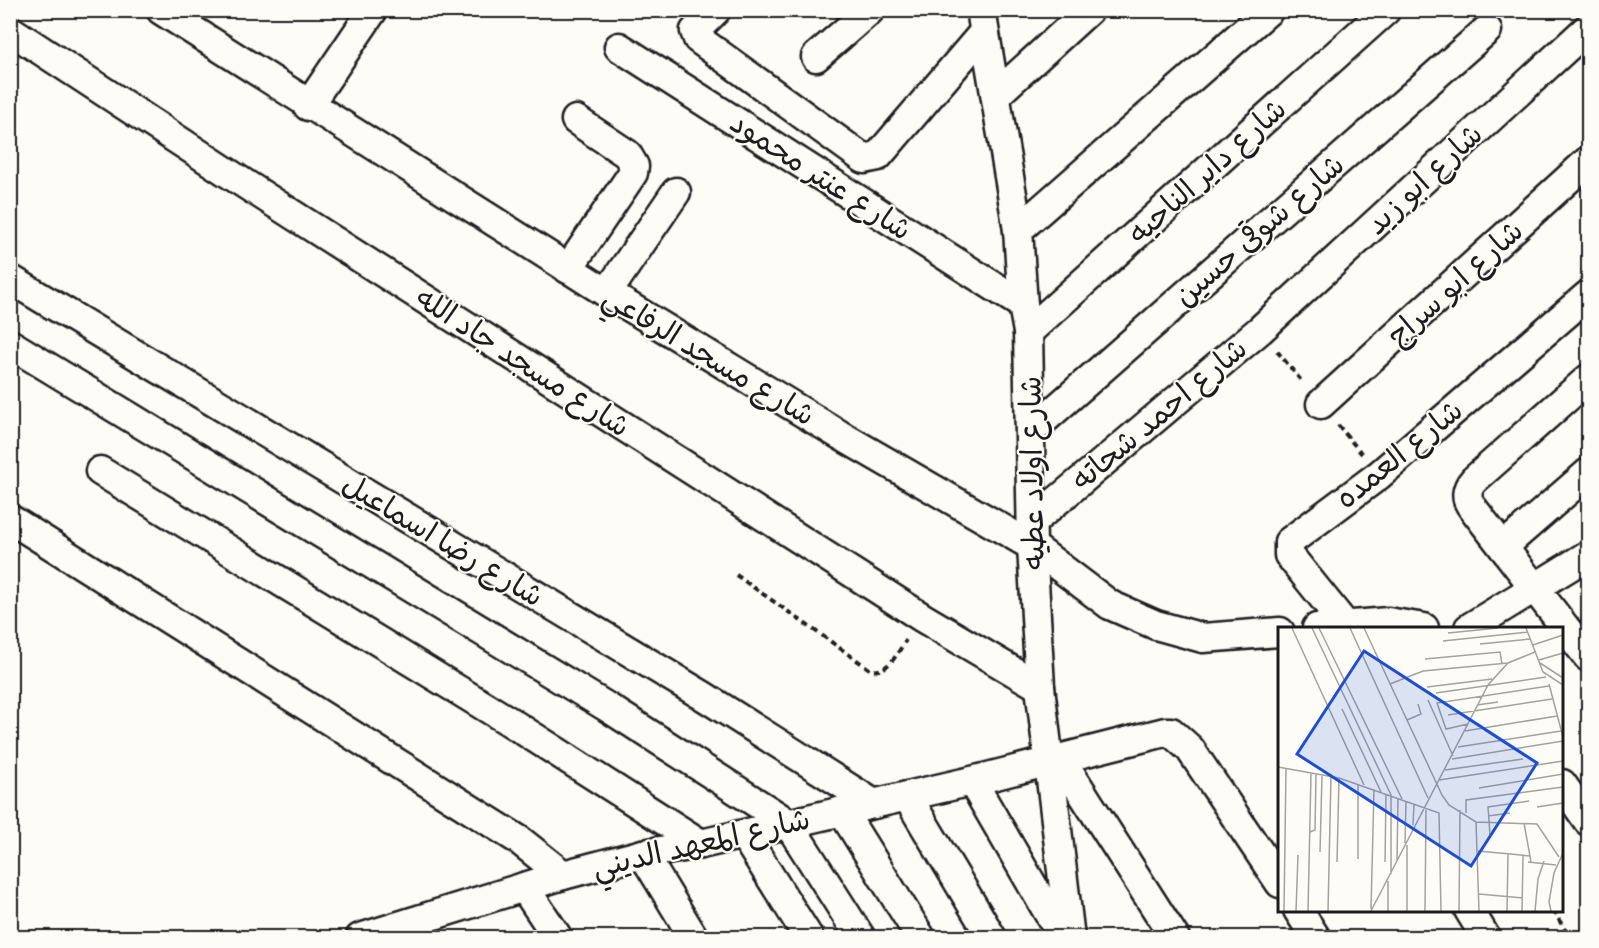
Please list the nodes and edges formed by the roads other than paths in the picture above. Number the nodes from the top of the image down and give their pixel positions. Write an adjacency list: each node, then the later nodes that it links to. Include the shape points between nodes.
1 (161, 10): 15 (street, شارع مسجد الرفاعي)
2 (373, 10): 15 (street)
3 (870, 10): 13 (street)
4 (1089, 10): 14 (street)
5 (1269, 10): 19 (street)
6 (1386, 10): 26 (street, شارع داير الناحيه)
7 (706, 19): 8 (street, via 695,31 698,39 864,159 878,156)
8 (983, 21): 14 (street, شارع اولاد عطيه)
9 (1588, 28): 25 (street, شارع ابو زيد)
10 (10, 30): 44 (street, شارع مسجد جاد الله, via 922,618)
11 (1487, 30): 30 (street, شارع شوقى حسين)
12 (619, 47): 24 (street, شارع عنتر محمود)
13 (816, 57)
14 (996, 95): 19 (street, شارع اولاد عطيه)
15 (308, 106): 20 (street, شارع مسجد الرفاعي)
16 (576, 120): 20 (street, via 627,154 634,166)
17 (1588, 161): 29 (street, شارع ابو سراج)
18 (676, 192): 22 (street)
19 (1018, 230): 24 (street, شارع اولاد عطيه)
20 (568, 269): 22 (street, شارع مسجد الرفاعي)
21 (10, 279): 49 (street, شارع رضا اسماعيل, via 705,697)
22 (607, 293): 34 (street, شارع مسجد الرفاعي, via 840,435)
23 (1588, 295): 38 (street, شارع العمده, via 1379,475 1288,542 1289,555)
24 (1023, 305): 26 (street, شارع اولاد عطيه)
25 (1260, 330): 34 (street, شارع احمد شحاته)
26 (1028, 332): 30 (street, شارع اولاد عطيه)
27 (10, 344): 52 (street, via 607,707)
28 (1588, 379): 35 (street, via 1467,490 1468,502)
29 (1321, 404)
30 (1031, 431): 34 (street, شارع اولاد عطيه)
31 (100, 471): 54 (street, via 507,720)
32 (1588, 473): 35 (street)
33 (10, 519): 56 (street, via 519,840)
34 (1032, 534): 42 (street, شارع مسجد الرفاعي, via 1110,605 1156,625 1203,638); 44 (street, شارع اولاد عطيه)
35 (1503, 547): 37 (street)
36 (1588, 555): 37 (street)
37 (1535, 588): 41 (street); 43 (street)
38 (1346, 626): 39 (street); 40 (street, via 1388,622)
39 (1332, 627)
40 (1418, 627)
41 (1471, 627)
42 (1278, 632)
43 (1588, 657)
44 (1040, 687): 45 (street, شارع اولاد عطيه)
45 (1053, 760): 46 (street, شارع المعهد الديني); 57 (street, شارع المعهد الديني, via 1171,732 1190,749); 69 (street, شارع اولاد عطيه); 70 (street)
46 (972, 781): 48 (street, شارع المعهد الديني); 68 (street)
47 (1563, 785): 51 (street)
48 (907, 796): 49 (street, شارع المعهد الديني); 67 (street)
49 (874, 804): 50 (street, شارع المعهد الديني)
50 (842, 811): 52 (street, شارع المعهد الديني); 66 (street)
51 (1588, 821)
52 (788, 823): 53 (street, شارع المعهد الديني); 65 (street)
53 (744, 835): 54 (street, شارع المعهد الديني); 64 (street)
54 (701, 844): 55 (street, شارع المعهد الديني)
55 (643, 854): 56 (street, شارع المعهد الديني); 63 (street)
56 (563, 875): 58 (street, شارع المعهد الديني)
57 (1278, 880)
58 (524, 887): 61 (street, شارع المعهد الديني); 62 (street)
59 (1299, 912): 71 (street)
60 (1470, 912): 72 (street)
61 (369, 936)
62 (558, 938)
63 (694, 938)
64 (809, 938)
65 (861, 938)
66 (921, 938)
67 (992, 938)
68 (1063, 938)
69 (1070, 938)
70 (1175, 938)
71 (1316, 938)
72 (1486, 938)

